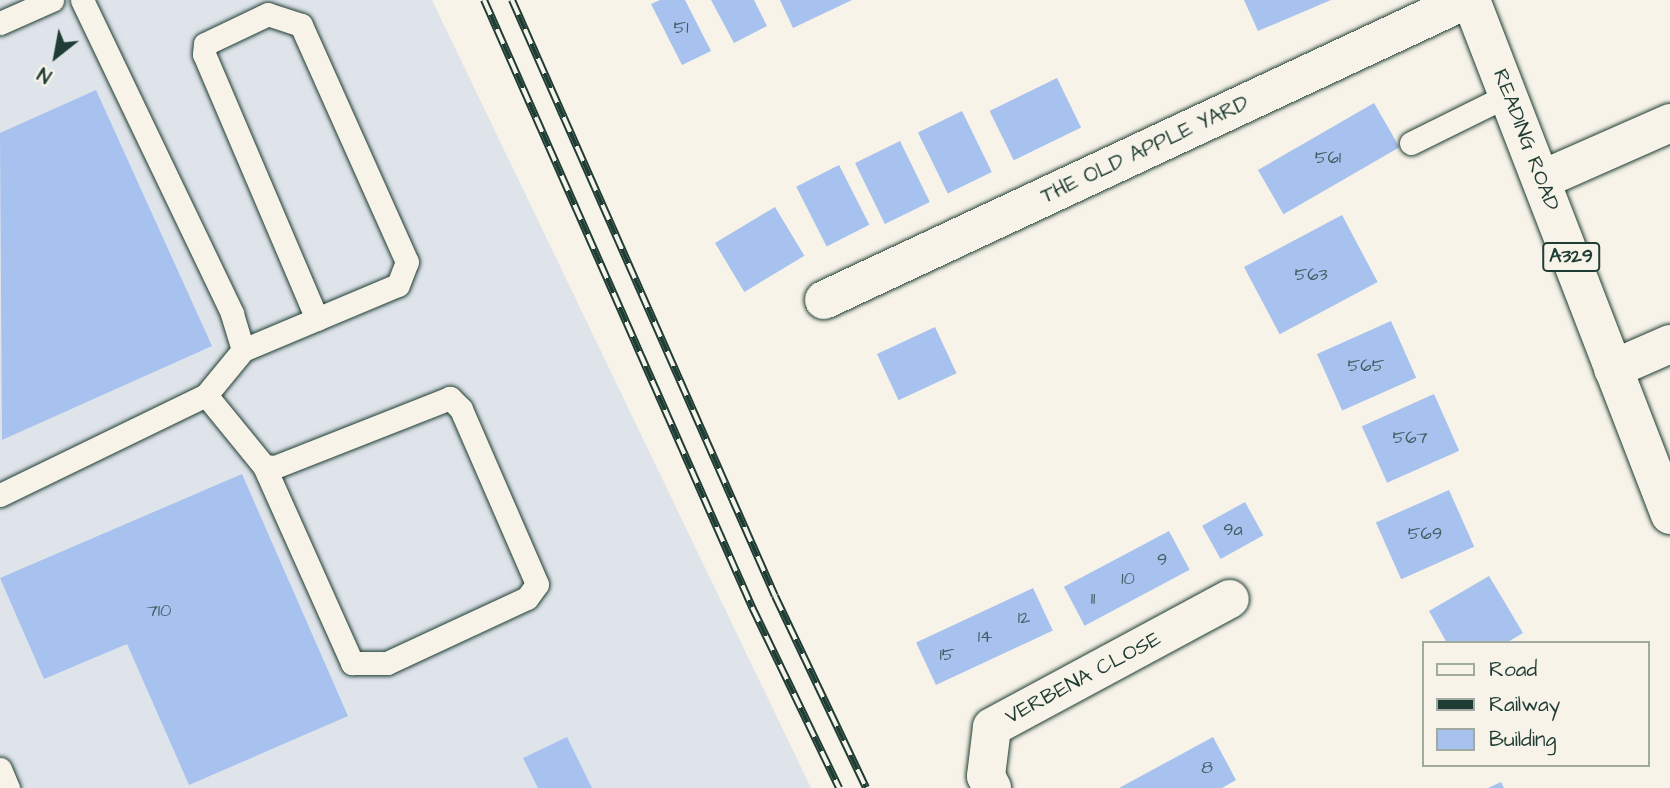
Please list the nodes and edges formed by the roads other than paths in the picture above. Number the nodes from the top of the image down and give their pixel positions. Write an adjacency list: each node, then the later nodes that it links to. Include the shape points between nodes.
1 (52, 0): 4 (lane)
2 (82, 0): 12 (lane, via 232,313)
3 (1468, 0): 5 (street, READING ROAD / A329); 9 (street, THE OLD APPLE YARD)
4 (0, 23)
5 (1508, 95): 7 (lane); 8 (street, READING ROAD / A329)
6 (1670, 123): 8 (street)
7 (1411, 143)
8 (1541, 180): 13 (street, READING ROAD / A329)
9 (824, 300)
10 (317, 319): 10 (lane, via 398,285 407,262 300,25 268,14 205,44 204,54); 12 (lane)
11 (1670, 344): 13 (street)
12 (243, 350): 14 (lane)
13 (1613, 369): 17 (street, READING ROAD / A329)
14 (206, 395): 15 (lane); 16 (lane)
15 (264, 466): 15 (lane, via 275,467 450,398 461,409 537,584 527,598 387,663 352,663)
16 (0, 495)
17 (1670, 515)
18 (1230, 599): 21 (street, VERBENA CLOSE, via 992,727 986,776)
19 (0, 769): 20 (lane)
20 (8, 788)
21 (992, 788)

